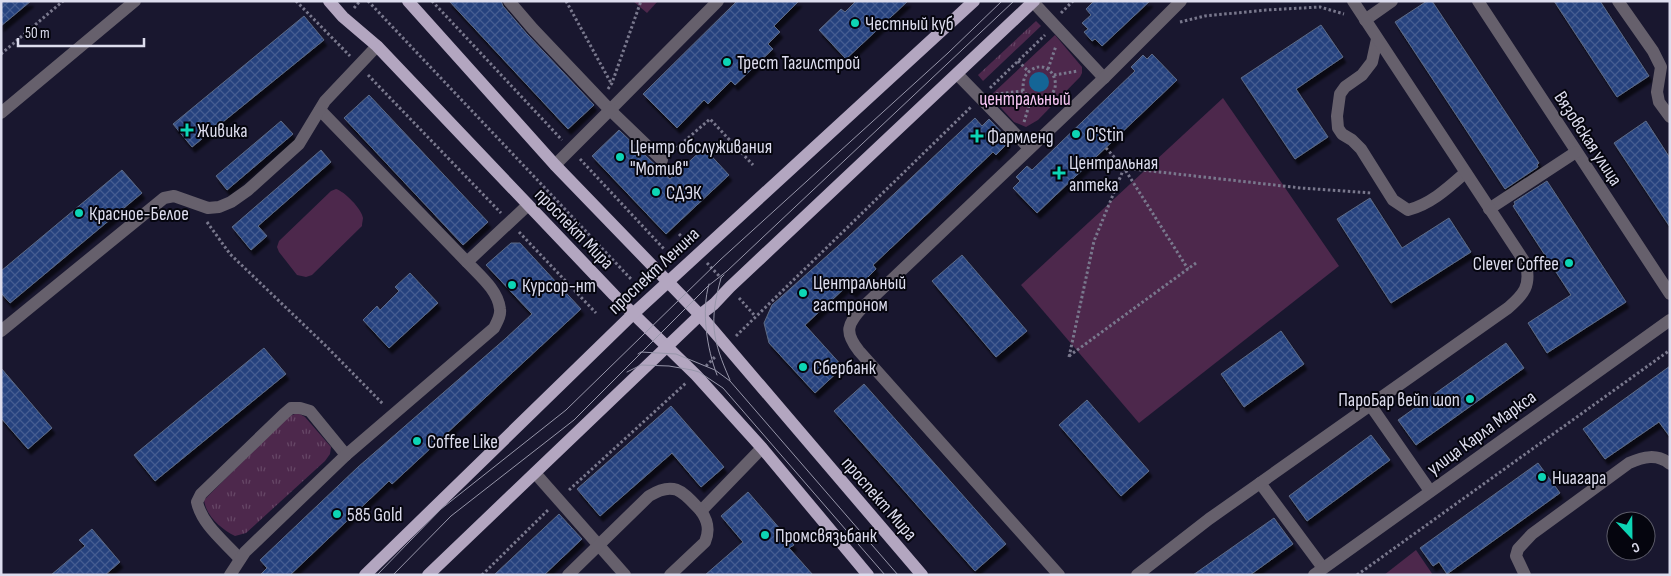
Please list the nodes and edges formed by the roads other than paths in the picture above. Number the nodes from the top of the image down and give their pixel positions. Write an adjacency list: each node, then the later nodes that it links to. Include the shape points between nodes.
1 (135, 1): 20 (street)
2 (330, 1): 15 (main road, проспект Мира)
3 (408, 1): 25 (main road, проспект Мира)
4 (509, 1): 19 (street)
5 (718, 1): 19 (street)
6 (974, 1): 30 (main road, проспект Ленина)
7 (1181, 1): 16 (street)
8 (1353, 1): 13 (street)
9 (1392, 1): 13 (street)
10 (1478, 1): 23 (street, Вязовская улица)
11 (1618, 1): 21 (street, via 1660,67 1657,92 1659,102)
12 (1033, 2): 16 (street); 17 (main road)
13 (1366, 20): 14 (street)
14 (1377, 40): 26 (street); 26 (street, via 1372,62 1340,94 1338,128 1360,149 1393,200 1408,210 1419,208 1440,195)
15 (376, 46): 18 (street, via 332,92); 27 (main road, проспект Мира)
16 (1100, 73): 22 (street)
17 (957, 74): 22 (street); 33 (main road)
18 (320, 110): 29 (street); 35 (street, via 299,144 231,202 208,208 181,197 164,198)
19 (610, 110): 24 (street); 25 (street)
20 (1, 113)
21 (1670, 118)
22 (1029, 148): 56 (street, via 863,307 852,319 848,330 860,351)
23 (1576, 152): 28 (street); 31 (street, Вязовская улица)
24 (662, 160)
25 (555, 165): 30 (main road, проспект Мира)
26 (1465, 172): 28 (street)
27 (528, 205): 29 (street); 32 (main road, проспект Мира)
28 (1489, 209): 37 (street, via 1526,264 1527,286 1508,308)
29 (467, 262): 39 (street, via 496,297 500,316 494,328)
30 (667, 282): 32 (main road, проспект Ленина); 33 (main road, проспект Мира)
31 (1670, 294)
32 (633, 314): 36 (main road, проспект Мира); 49 (main road, проспект Ленина)
33 (700, 315): 36 (main road); 55 (main road, проспект Мира)
34 (1670, 320): 43 (street, улица Карла Маркса)
35 (1, 330)
36 (668, 346): 38 (main road, проспект Мира); 41 (main road)
37 (1371, 406): 42 (street); 43 (street)
38 (762, 448): 44 (street); 54 (main road, проспект Мира)
39 (346, 455): 46 (street); 46 (street, via 310,412 292,408 201,494 196,502 199,510)
40 (1670, 464): 58 (street, via 1657,457 1644,457 1629,463 1532,534 1516,556)
41 (535, 473): 45 (street); 50 (main road)
42 (1260, 483): 47 (street); 57 (street)
43 (1430, 491): 47 (street, улица Карла Маркса)
44 (701, 511): 45 (street, via 676,489 662,488 649,496); 53 (street, via 707,519 705,542)
45 (599, 545): 51 (street); 52 (street)
46 (240, 559): 48 (street)
47 (1318, 571)
48 (230, 575)
49 (366, 575)
50 (428, 575)
51 (568, 575)
52 (625, 575)
53 (670, 575)
54 (868, 575)
55 (922, 575)
56 (1059, 575)
57 (1137, 575)
58 (1525, 575)

